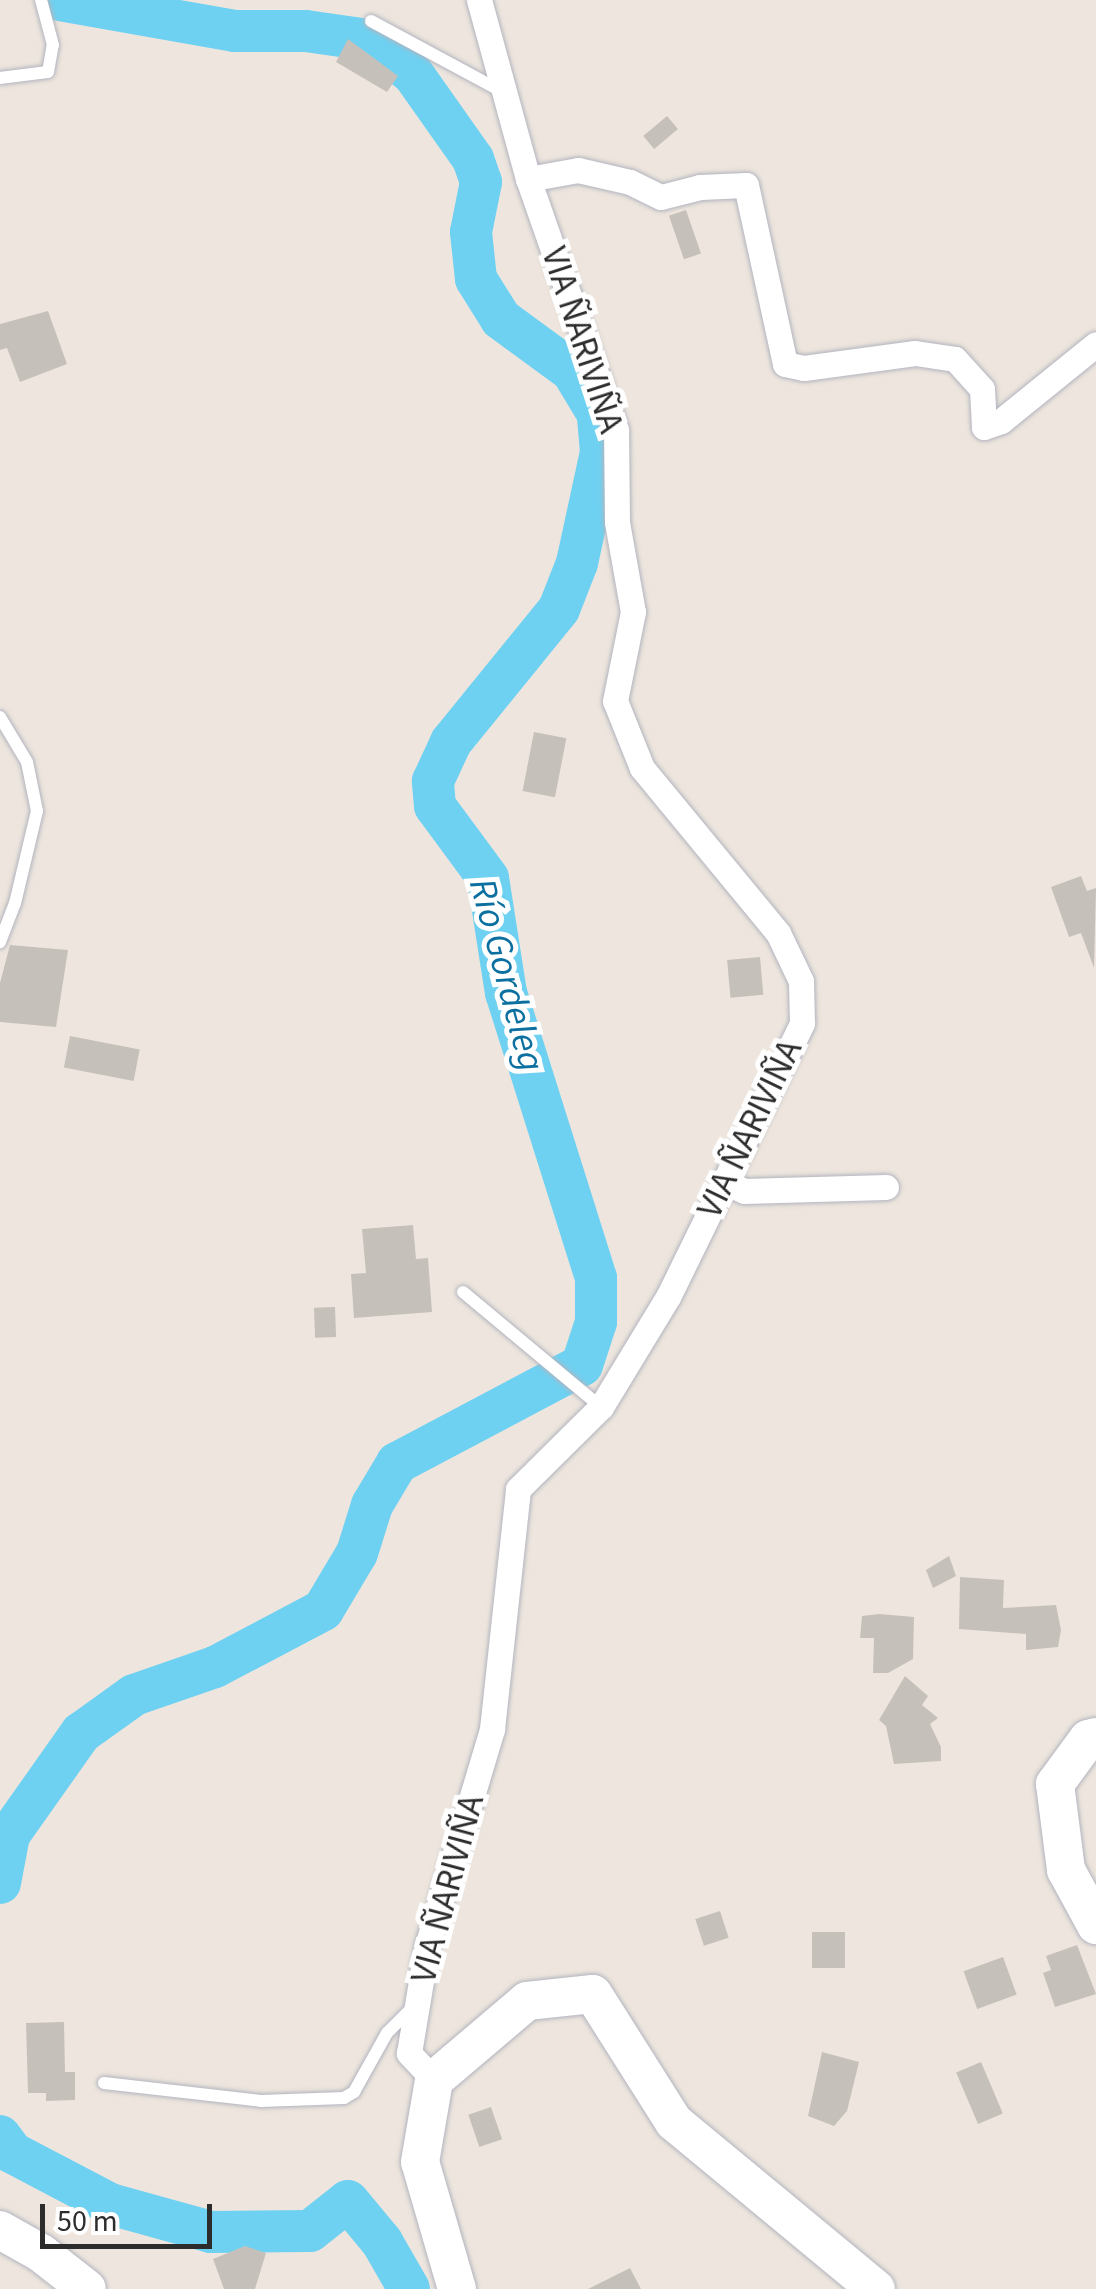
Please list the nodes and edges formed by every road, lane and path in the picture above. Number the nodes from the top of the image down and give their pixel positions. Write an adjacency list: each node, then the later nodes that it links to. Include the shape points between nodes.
1 (41, 0): 4 (lane, via 53,45 48,72)
2 (479, 0): 5 (street, VIA ÑARIVIÑA)
3 (371, 21): 5 (lane)
4 (0, 78)
5 (501, 91): 6 (street, VIA ÑARIVIÑA)
6 (528, 179): 7 (street, via 578,170 661,197 746,185 785,364 804,368 915,353 956,360 982,389 984,428 1002,422); 10 (street, VIA ÑARIVIÑA, via 616,430 617,522 633,612 615,701 642,768 778,933 800,981 802,1024)
7 (1096, 344)
8 (0, 718): 9 (lane, via 27,762 37,810)
9 (0, 942)
10 (724, 1182): 11 (street, via 744,1191); 13 (street, VIA ÑARIVIÑA, via 668,1298)
11 (886, 1187)
12 (463, 1292): 13 (lane)
13 (591, 1399): 16 (street, VIA ÑARIVIÑA, via 518,1489 492,1729 428,1946)
14 (1096, 1737): 15 (street, via 1055,1784 1066,1870)
15 (1096, 1925)
16 (418, 2003): 17 (street, VIA ÑARIVIÑA, via 409,2053); 18 (lane, via 387,2032 354,2092 344,2098 261,2100)
17 (434, 2080): 20 (street, via 528,2001 593,1994 674,2122); 22 (street, via 420,2162)
18 (104, 2084)
19 (0, 2230): 21 (street)
20 (874, 2288)
21 (87, 2289)
22 (457, 2289)

